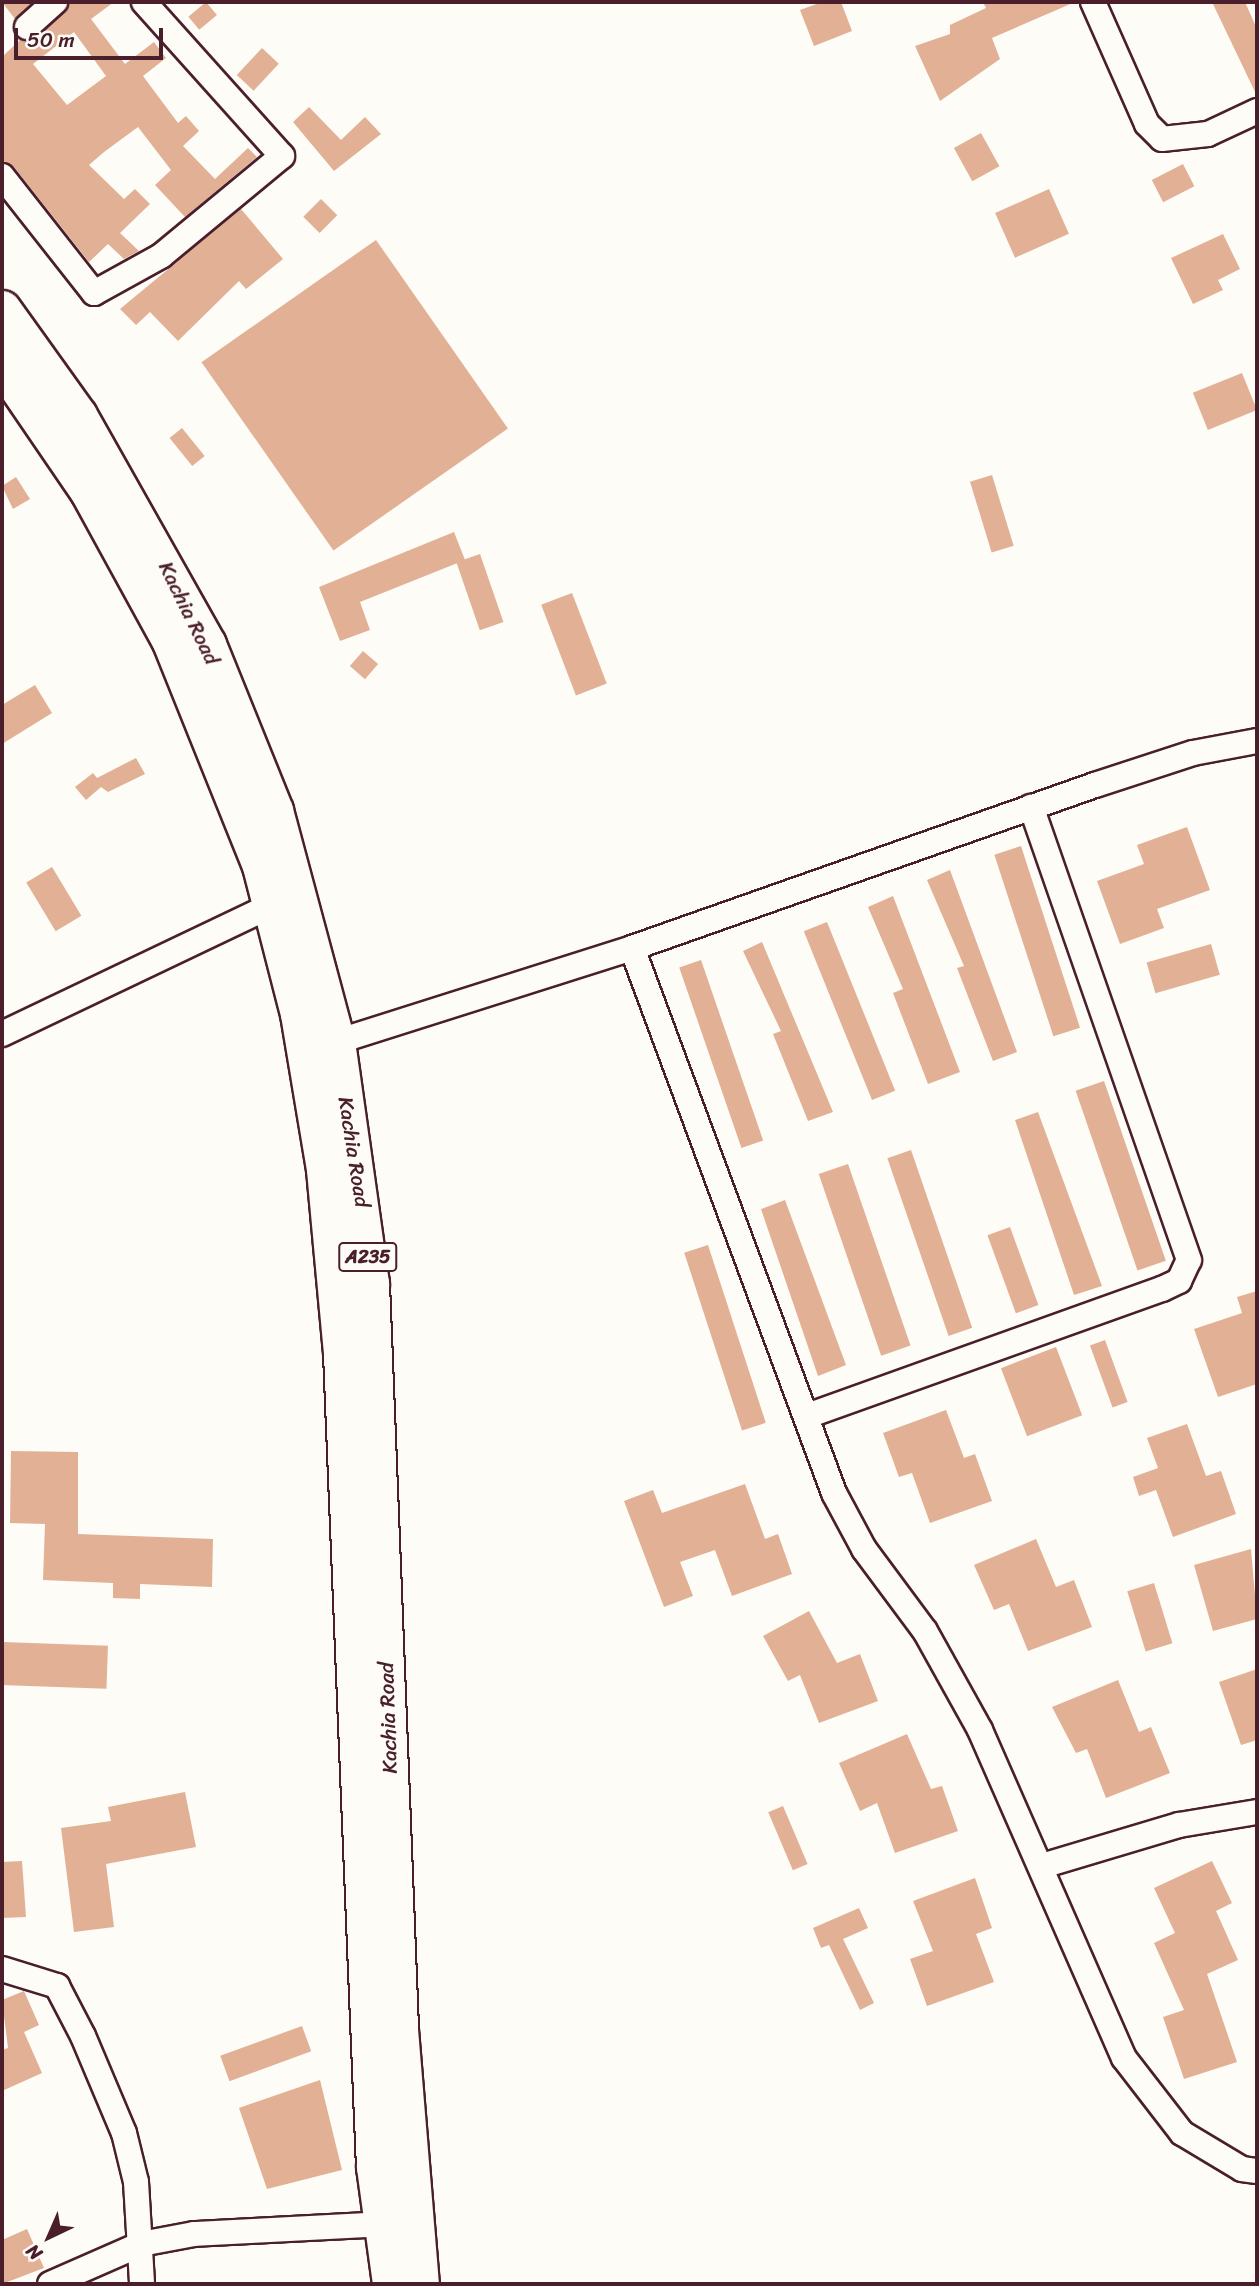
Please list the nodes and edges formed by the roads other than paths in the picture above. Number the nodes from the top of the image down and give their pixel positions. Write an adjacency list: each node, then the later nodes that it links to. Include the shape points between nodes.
1 (55, 2): 4 (street)
2 (144, 2): 6 (street, via 282,156 161,256 94,292)
3 (1093, 2): 5 (street, via 1147,124 1162,139 1208,134)
4 (27, 27)
5 (1257, 111)
6 (2, 176)
7 (2, 310): 14 (highway, Kachia Road / A235, via 78,416 207,645 274,811)
8 (2, 363): 11 (highway, Kachia Road / A235, via 90,492 172,642)
9 (1257, 741): 10 (street, via 1193,753)
10 (1031, 807): 12 (street); 15 (street, via 1189,1261 1179,1281 1162,1289)
11 (273, 905): 13 (street); 20 (highway, Kachia Road / A235, via 313,1085 335,1254)
12 (632, 948): 14 (street); 15 (street)
13 (2, 1034)
14 (336, 1042): 25 (highway, Kachia Road / A235, via 370,1284 399,2030)
15 (807, 1416): 17 (street, via 834,1493 864,1549 925,1631)
16 (1257, 1812): 17 (street, via 1179,1825)
17 (1042, 1866): 19 (street, via 1124,2058 1182,2133 1241,2169)
18 (2, 1969): 21 (street, via 57,1986 83,2036 124,2133)
19 (1257, 2171)
20 (384, 2224): 21 (street, via 194,2234); 24 (highway, Kachia Road / A235)
21 (141, 2244): 22 (street); 23 (street)
22 (50, 2284)
23 (142, 2284)
24 (392, 2284)
25 (420, 2284)

